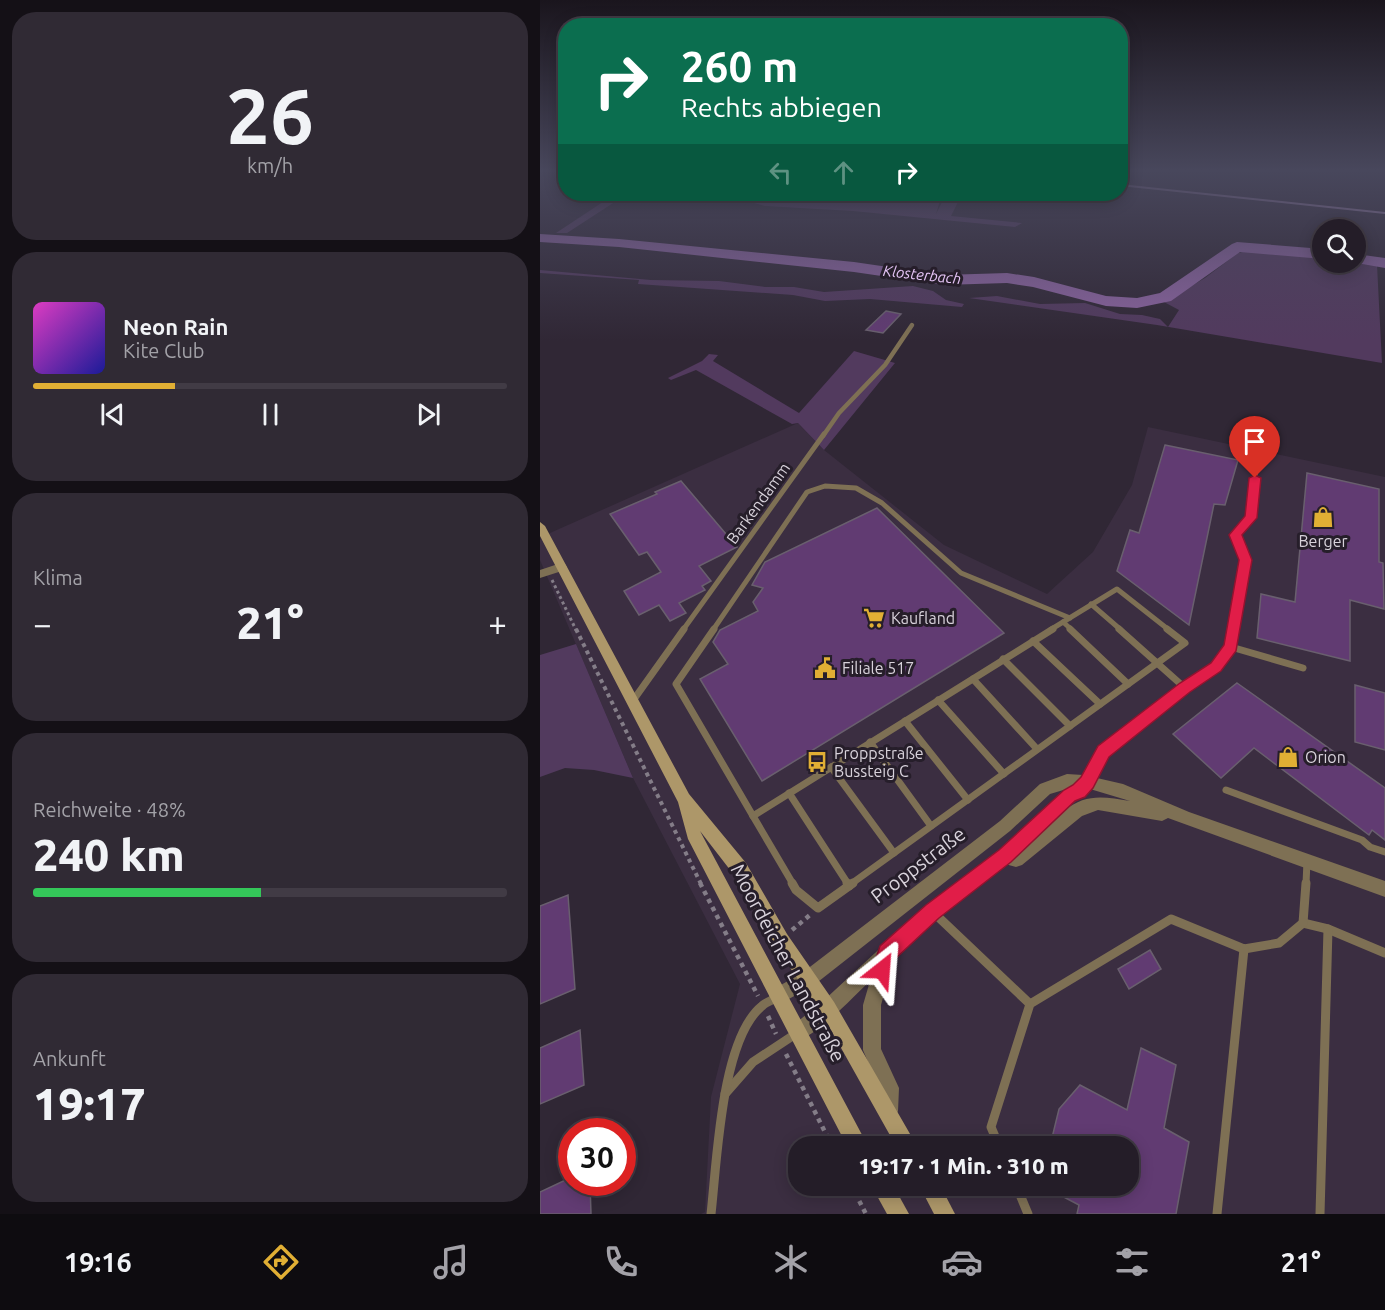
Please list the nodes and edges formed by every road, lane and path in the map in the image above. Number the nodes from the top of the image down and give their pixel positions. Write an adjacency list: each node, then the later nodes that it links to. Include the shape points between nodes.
1 (912, 325): 18 (lane, Barkendamm, via 885,365 839,413)
2 (1257, 459): 4 (lane, via 1251,518)
3 (540, 526): 5 (main road, Moordeicher Landstraße)
4 (1235, 535): 10 (street, via 1245,560)
5 (561, 567): 6 (street); 18 (main road, Moordeicher Landstraße)
6 (544, 573): 50 (path, via 657,798)
7 (1091, 604): 8 (lane); 12 (lane); 12 (lane, via 1117,589 1185,643)
8 (1067, 620): 9 (lane); 15 (lane); 32 (lane, via 961,573 882,503 856,488 825,486 807,492 676,684)
9 (1033, 641): 11 (lane); 19 (lane)
10 (1231, 647): 13 (lane); 16 (street, via 1216,667)
11 (1003, 659): 14 (lane); 21 (lane)
12 (1156, 663): 15 (lane); 16 (lane)
13 (1303, 668)
14 (973, 679): 17 (lane); 23 (lane)
15 (1128, 684): 19 (lane)
16 (1185, 688): 26 (street, via 1104,752)
17 (938, 700): 20 (lane); 25 (lane)
18 (632, 702): 29 (main road, Moordeicher Landstraße)
19 (1100, 704): 21 (lane)
20 (905, 721): 22 (lane); 30 (lane)
21 (1070, 726): 23 (lane)
22 (870, 742): 24 (lane); 34 (lane)
23 (1037, 750): 25 (lane)
24 (831, 766): 28 (lane); 36 (lane)
25 (1004, 774): 30 (lane)
26 (1087, 782): 31 (street); 33 (street, Proppstraße, via 1123,791); 37 (street); 49 (street, Proppstraße, via 1067,781 1045,789 1005,826)
27 (1226, 790): 35 (lane)
28 (789, 793): 32 (lane); 39 (lane)
29 (684, 799): 45 (main road, Moordeicher Landstraße, via 740,869); 50 (main road, Moordeicher Landstraße, via 693,834)
30 (968, 800): 34 (lane)
31 (1098, 803): 33 (street, Proppstraße); 37 (street, via 1077,810 1016,859)
32 (752, 816): 41 (lane, via 796,890)
33 (1187, 819): 38 (street, Proppstraße)
34 (932, 826): 36 (lane)
35 (1385, 852)
36 (894, 853): 39 (lane)
37 (1005, 856): 42 (street)
38 (1307, 861): 40 (street, Proppstraße); 43 (lane)
39 (849, 886): 41 (lane)
40 (1385, 889)
41 (818, 908): 45 (path)
42 (933, 911): 47 (street); 51 (lane)
43 (1303, 923): 44 (lane); 46 (lane, via 1279,943)
44 (1328, 929): 48 (lane); 71 (lane)
45 (781, 940): 49 (main road, Moordeicher Landstraße)
46 (1244, 949): 51 (lane, via 1171,919); 70 (lane)
47 (887, 953): 52 (street); 56 (street, via 872,1005 872,1050 889,1088)
48 (1385, 953)
49 (808, 979): 50 (street, Proppstraße); 52 (main road, Moordeicher Landstraße)
50 (770, 1001): 53 (main road, Moordeicher Landstraße); 54 (path); 55 (lane, via 737,1042)
51 (1030, 1004): 60 (lane, via 991,1126)
52 (828, 1008): 53 (street); 56 (main road, Moordeicher Landstraße)
53 (798, 1032): 54 (lane); 58 (main road, Moordeicher Landstraße)
54 (781, 1044): 55 (lane, via 753,1062); 57 (path)
55 (725, 1094): 65 (lane)
56 (888, 1113): 59 (main road, Moordeicher Landstraße)
57 (827, 1136)
58 (853, 1136)
59 (901, 1136)
60 (995, 1136)
61 (857, 1196): 66 (path)
62 (888, 1196): 67 (main road)
63 (935, 1196): 68 (main road)
64 (1021, 1196): 69 (lane)
65 (711, 1214)
66 (866, 1214)
67 (899, 1214)
68 (945, 1214)
69 (1028, 1214)
70 (1217, 1214)
71 (1320, 1214)

